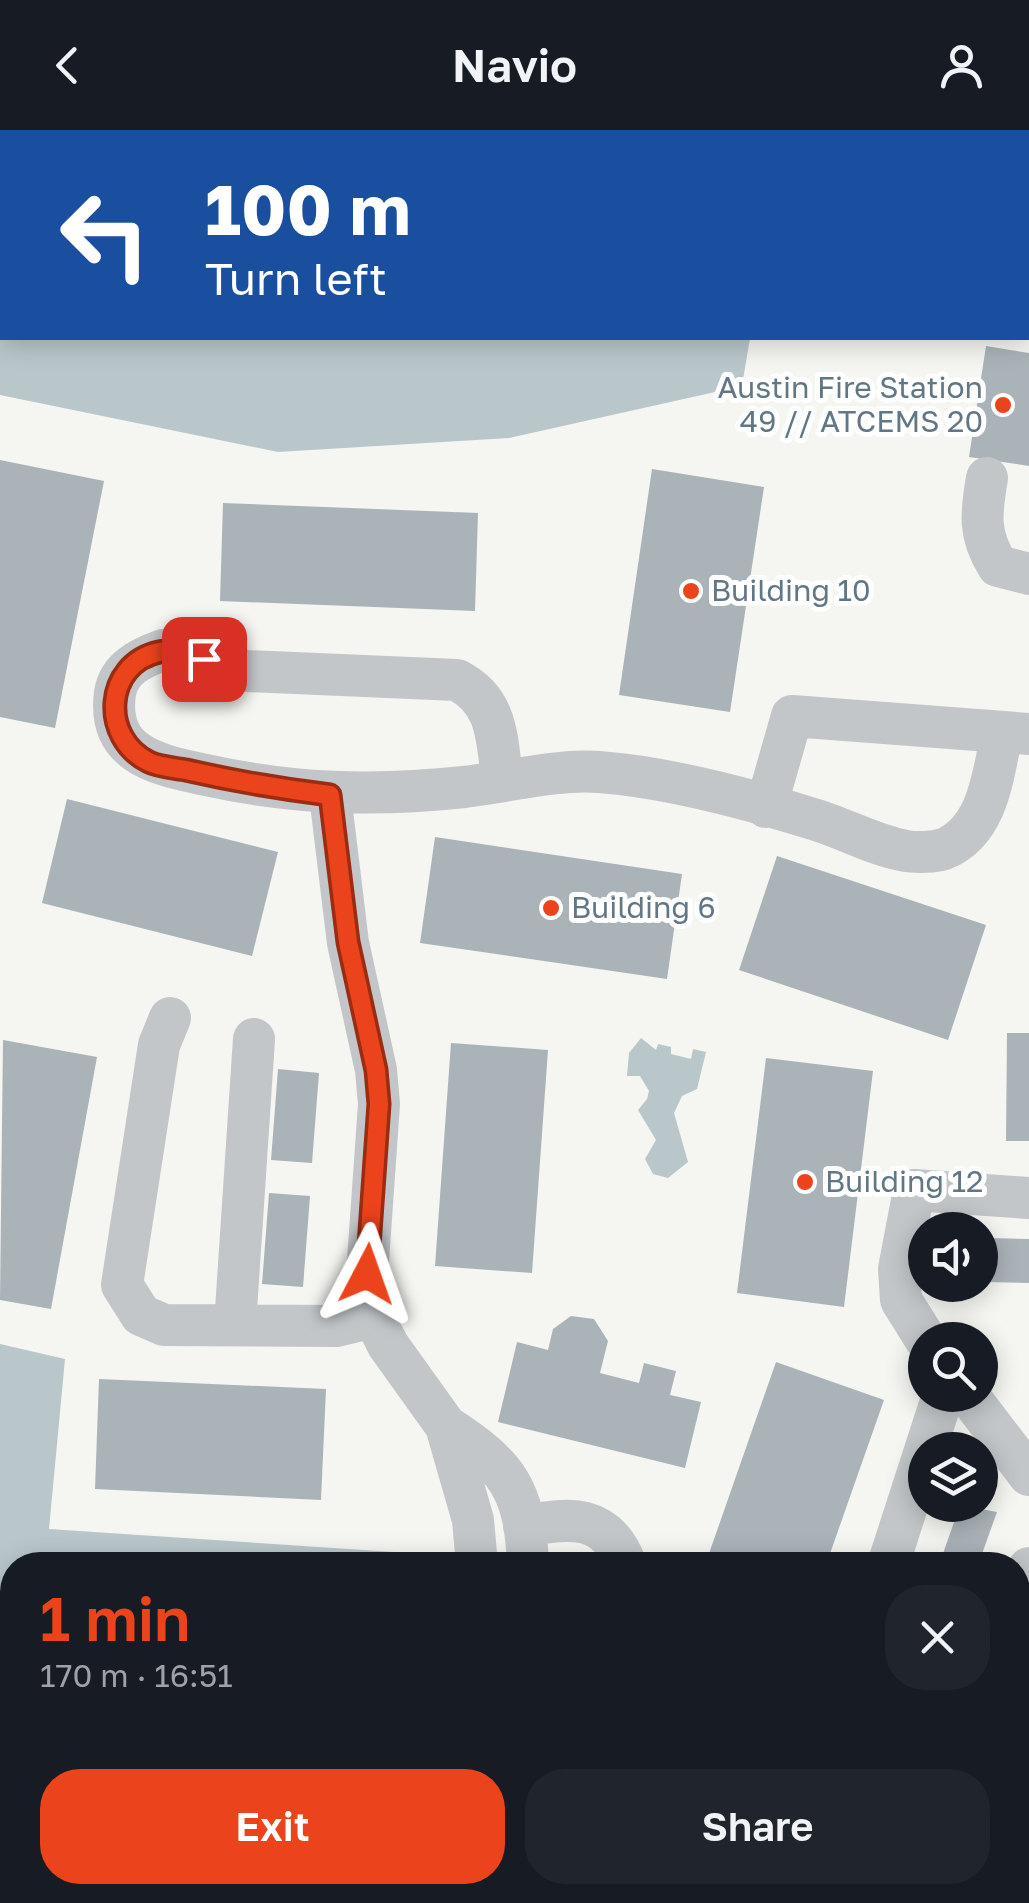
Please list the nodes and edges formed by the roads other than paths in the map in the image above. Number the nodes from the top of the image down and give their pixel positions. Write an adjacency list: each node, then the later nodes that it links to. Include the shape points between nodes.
1 (987, 478): 2 (street, via 980,520 984,544 998,566)
2 (1029, 574)
3 (1016, 734): 6 (street, via 792,716); 6 (street, via 966,836 941,850 906,851)
4 (502, 780): 5 (street); 5 (street, via 493,713 477,690 457,680 246,672 163,650 126,669 114,715 128,744 149,762); 6 (street, via 598,772)
5 (330, 795): 10 (street, via 348,942 378,1087 367,1274)
6 (766, 808)
7 (170, 1018): 12 (street, via 159,1045 122,1284 140,1315 164,1325)
8 (254, 1039): 12 (street)
9 (1029, 1198): 11 (street, via 914,1190 899,1270 901,1300)
10 (374, 1318): 12 (street, via 336,1326); 15 (street)
11 (915, 1322)
12 (235, 1326)
13 (938, 1412): 20 (street)
14 (981, 1412): 16 (street)
15 (446, 1426): 17 (street, via 486,1451 515,1486); 18 (street, via 473,1520)
16 (1029, 1475)
17 (526, 1545): 19 (street, via 556,1520 587,1521 618,1542)
18 (475, 1552)
19 (621, 1552)
20 (892, 1552)

